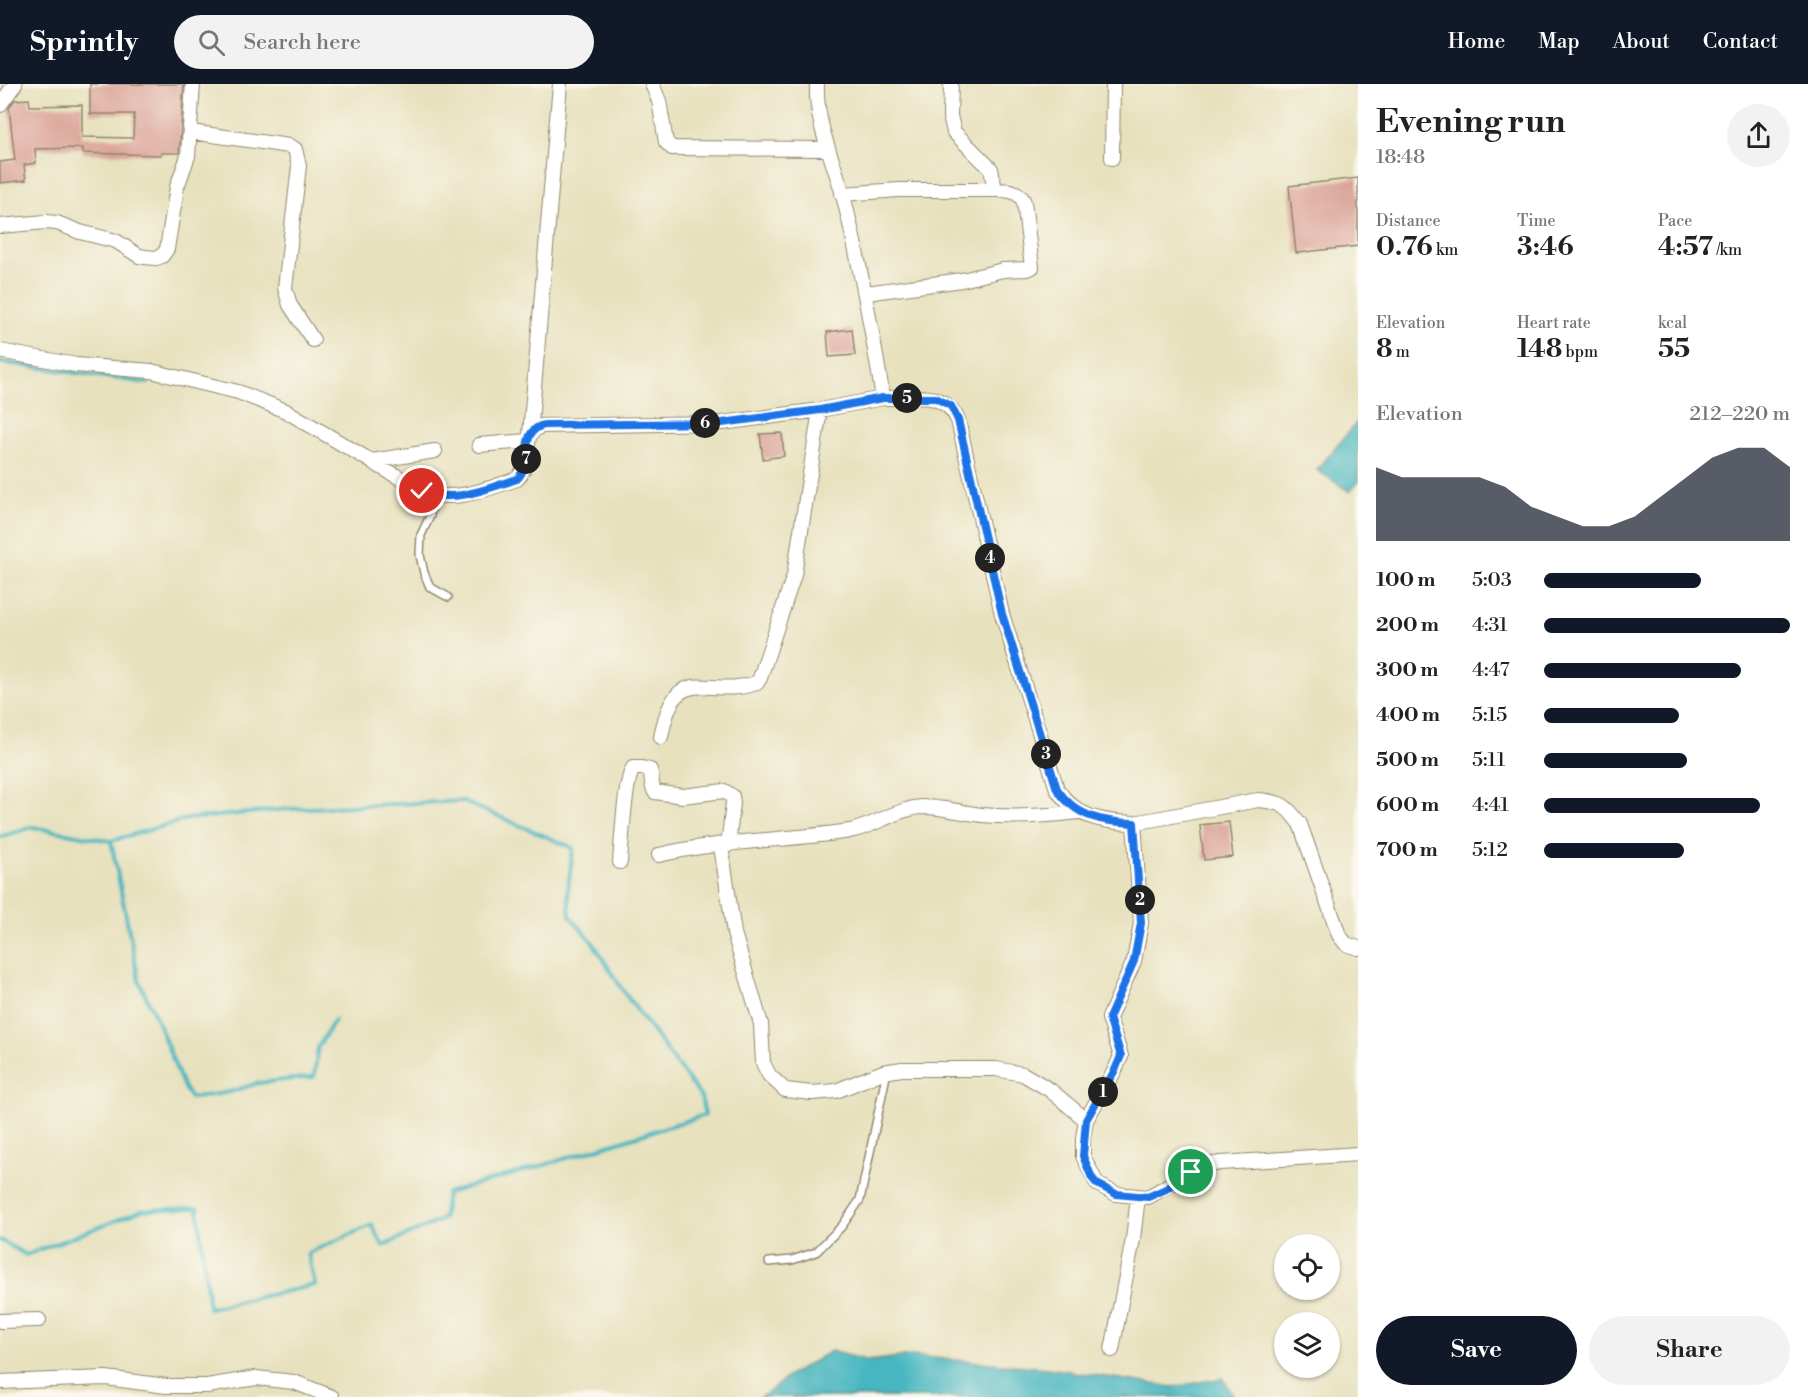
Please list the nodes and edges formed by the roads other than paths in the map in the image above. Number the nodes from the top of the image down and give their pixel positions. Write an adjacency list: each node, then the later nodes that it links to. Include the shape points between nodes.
1 (15, 84): 8 (street)
2 (193, 84): 9 (street)
3 (560, 84): 20 (street)
4 (652, 84): 10 (street, via 666,142 672,148)
5 (817, 84): 10 (street)
6 (951, 84): 12 (street, via 954,132 991,169)
7 (1113, 84): 11 (street)
8 (0, 105)
9 (191, 132): 14 (street, via 188,156 177,187 170,238 162,256 139,256 116,241 57,223); 16 (street, via 295,149 299,166 285,288 290,305)
10 (828, 149): 13 (street)
11 (1112, 158)
12 (995, 190): 13 (street); 15 (street, via 1022,197 1030,268)
13 (842, 194): 15 (street)
14 (0, 226)
15 (866, 293): 18 (street)
16 (314, 340)
17 (0, 351): 23 (street, via 76,365 152,371 238,392 286,411)
18 (883, 398): 19 (street); 27 (street, via 936,398 951,406 955,413 1002,614 1057,789)
19 (820, 410): 20 (street, via 722,423 545,425 536,427); 26 (street, via 794,575 760,678 748,686 693,686 682,690 672,700)
20 (529, 437): 21 (street); 24 (street, via 525,465 517,479 461,496)
21 (479, 445)
22 (435, 451): 23 (street)
23 (372, 460): 24 (street)
24 (433, 495): 25 (lane, via 430,516 421,536 420,555 430,587)
25 (448, 597)
26 (661, 737)
27 (1078, 812): 28 (street); 29 (street, via 1018,816 910,808 853,830)
28 (1134, 823): 32 (street, via 1258,800 1289,808 1300,824 1339,934 1346,944); 34 (street, via 1141,923 1134,961 1109,1018 1121,1056)
29 (724, 846): 30 (street, via 693,847); 31 (street, via 732,796 724,792 683,796 655,792 650,770 633,768); 33 (street, via 734,933 761,1024 763,1064 769,1075 785,1090 812,1093 836,1091)
30 (659, 855)
31 (620, 862)
32 (1358, 948)
33 (887, 1071): 34 (street, via 996,1069 1023,1074); 37 (lane, via 860,1200 842,1226 816,1252)
34 (1086, 1120): 36 (street, via 1083,1156 1092,1178 1116,1194)
35 (1358, 1154): 36 (street, via 1202,1166 1157,1193)
36 (1138, 1197): 40 (street)
37 (769, 1262)
38 (39, 1320): 39 (street)
39 (0, 1321)
40 (1112, 1350)
41 (0, 1382): 42 (street, via 105,1378 166,1386 207,1386 256,1378 294,1382)
42 (332, 1397)

